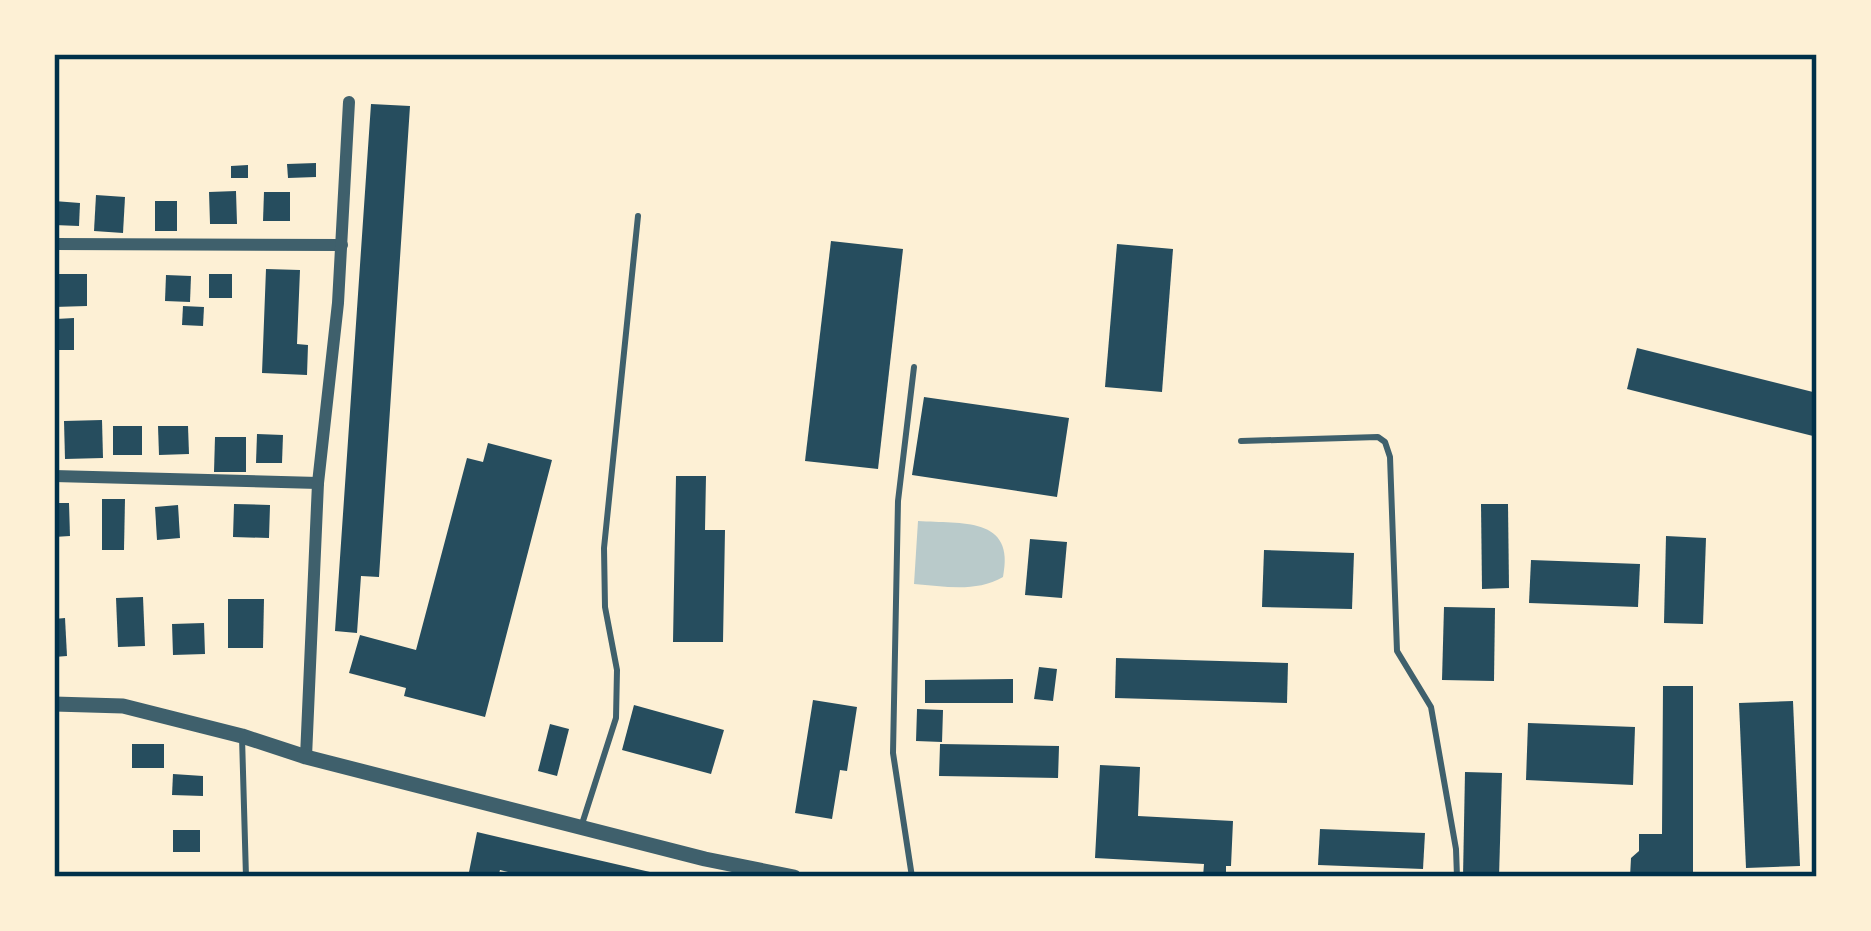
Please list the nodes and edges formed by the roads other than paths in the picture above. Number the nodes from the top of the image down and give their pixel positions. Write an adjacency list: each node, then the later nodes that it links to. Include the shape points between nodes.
1 (349, 102): 4 (street)
2 (638, 216): 12 (lane, via 604,548 616,718)
3 (54, 244): 4 (street)
4 (342, 244): 8 (street)
5 (914, 368): 15 (lane, via 898,501 893,753)
6 (1241, 441): 16 (lane, via 1385,442 1397,651 1431,707)
7 (54, 476): 8 (street)
8 (318, 483): 11 (street)
9 (54, 704): 10 (street, via 123,706)
10 (242, 736): 11 (street); 13 (lane)
11 (306, 758): 12 (street)
12 (581, 827): 14 (street)
13 (246, 877)
14 (794, 877)
15 (912, 877)
16 (1457, 877)

